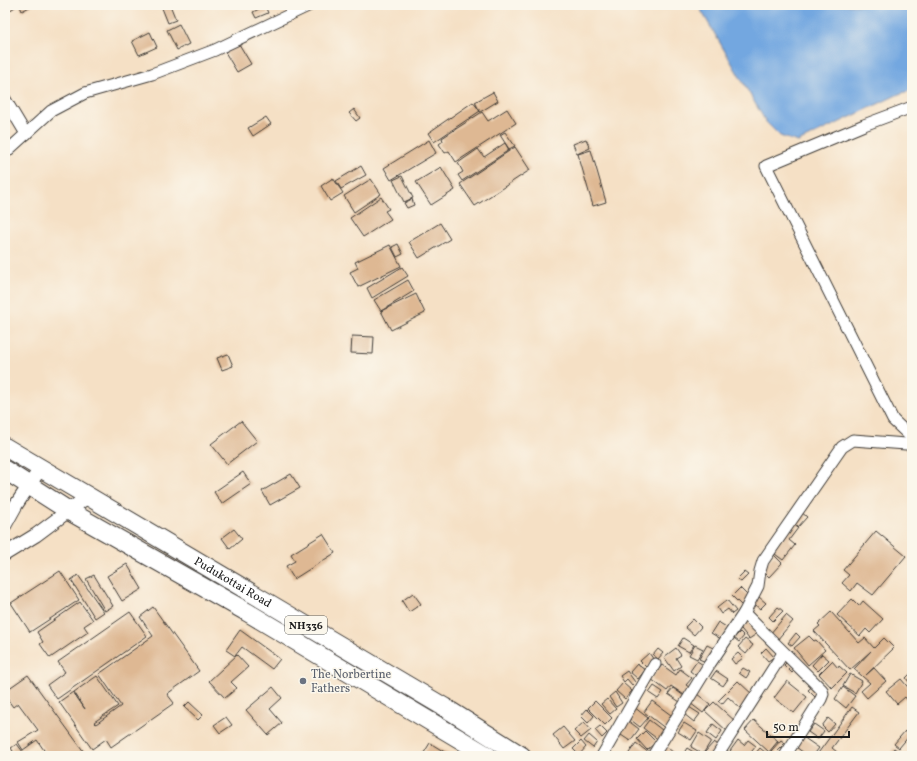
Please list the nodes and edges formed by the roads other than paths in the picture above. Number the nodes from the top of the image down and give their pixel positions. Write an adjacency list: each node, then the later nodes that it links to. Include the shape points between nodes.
1 (310, 5): 4 (street, via 215,50 152,74 85,93 51,111)
2 (5, 99): 4 (street)
3 (912, 107): 6 (street, via 766,166 893,420)
4 (26, 134): 5 (street)
5 (5, 153)
6 (912, 438)
7 (912, 443): 16 (street, via 853,440 842,447 763,561 758,586)
8 (5, 447): 9 (highway, Pudukottai Road / NH336)
9 (40, 469): 11 (street); 12 (highway, Pudukottai Road / NH336)
10 (5, 470): 11 (highway, Pudukottai Road / NH336)
11 (29, 486): 13 (highway, Pudukottai Road / NH336); 14 (street)
12 (87, 497): 13 (street); 19 (highway, Pudukottai Road / NH336)
13 (69, 511): 15 (street); 20 (highway, Pudukottai Road / NH336, via 247,612)
14 (5, 525)
15 (5, 554)
16 (744, 613): 17 (street); 24 (street)
17 (783, 653): 25 (street); 26 (street, via 822,690 823,694)
18 (655, 664): 23 (street)
19 (444, 707): 20 (highway); 22 (highway, Pudukottai Road / NH336)
20 (435, 724): 21 (highway, Pudukottai Road / NH336)
21 (488, 756)
22 (522, 756)
23 (602, 756)
24 (653, 756)
25 (717, 756)
26 (785, 756)

